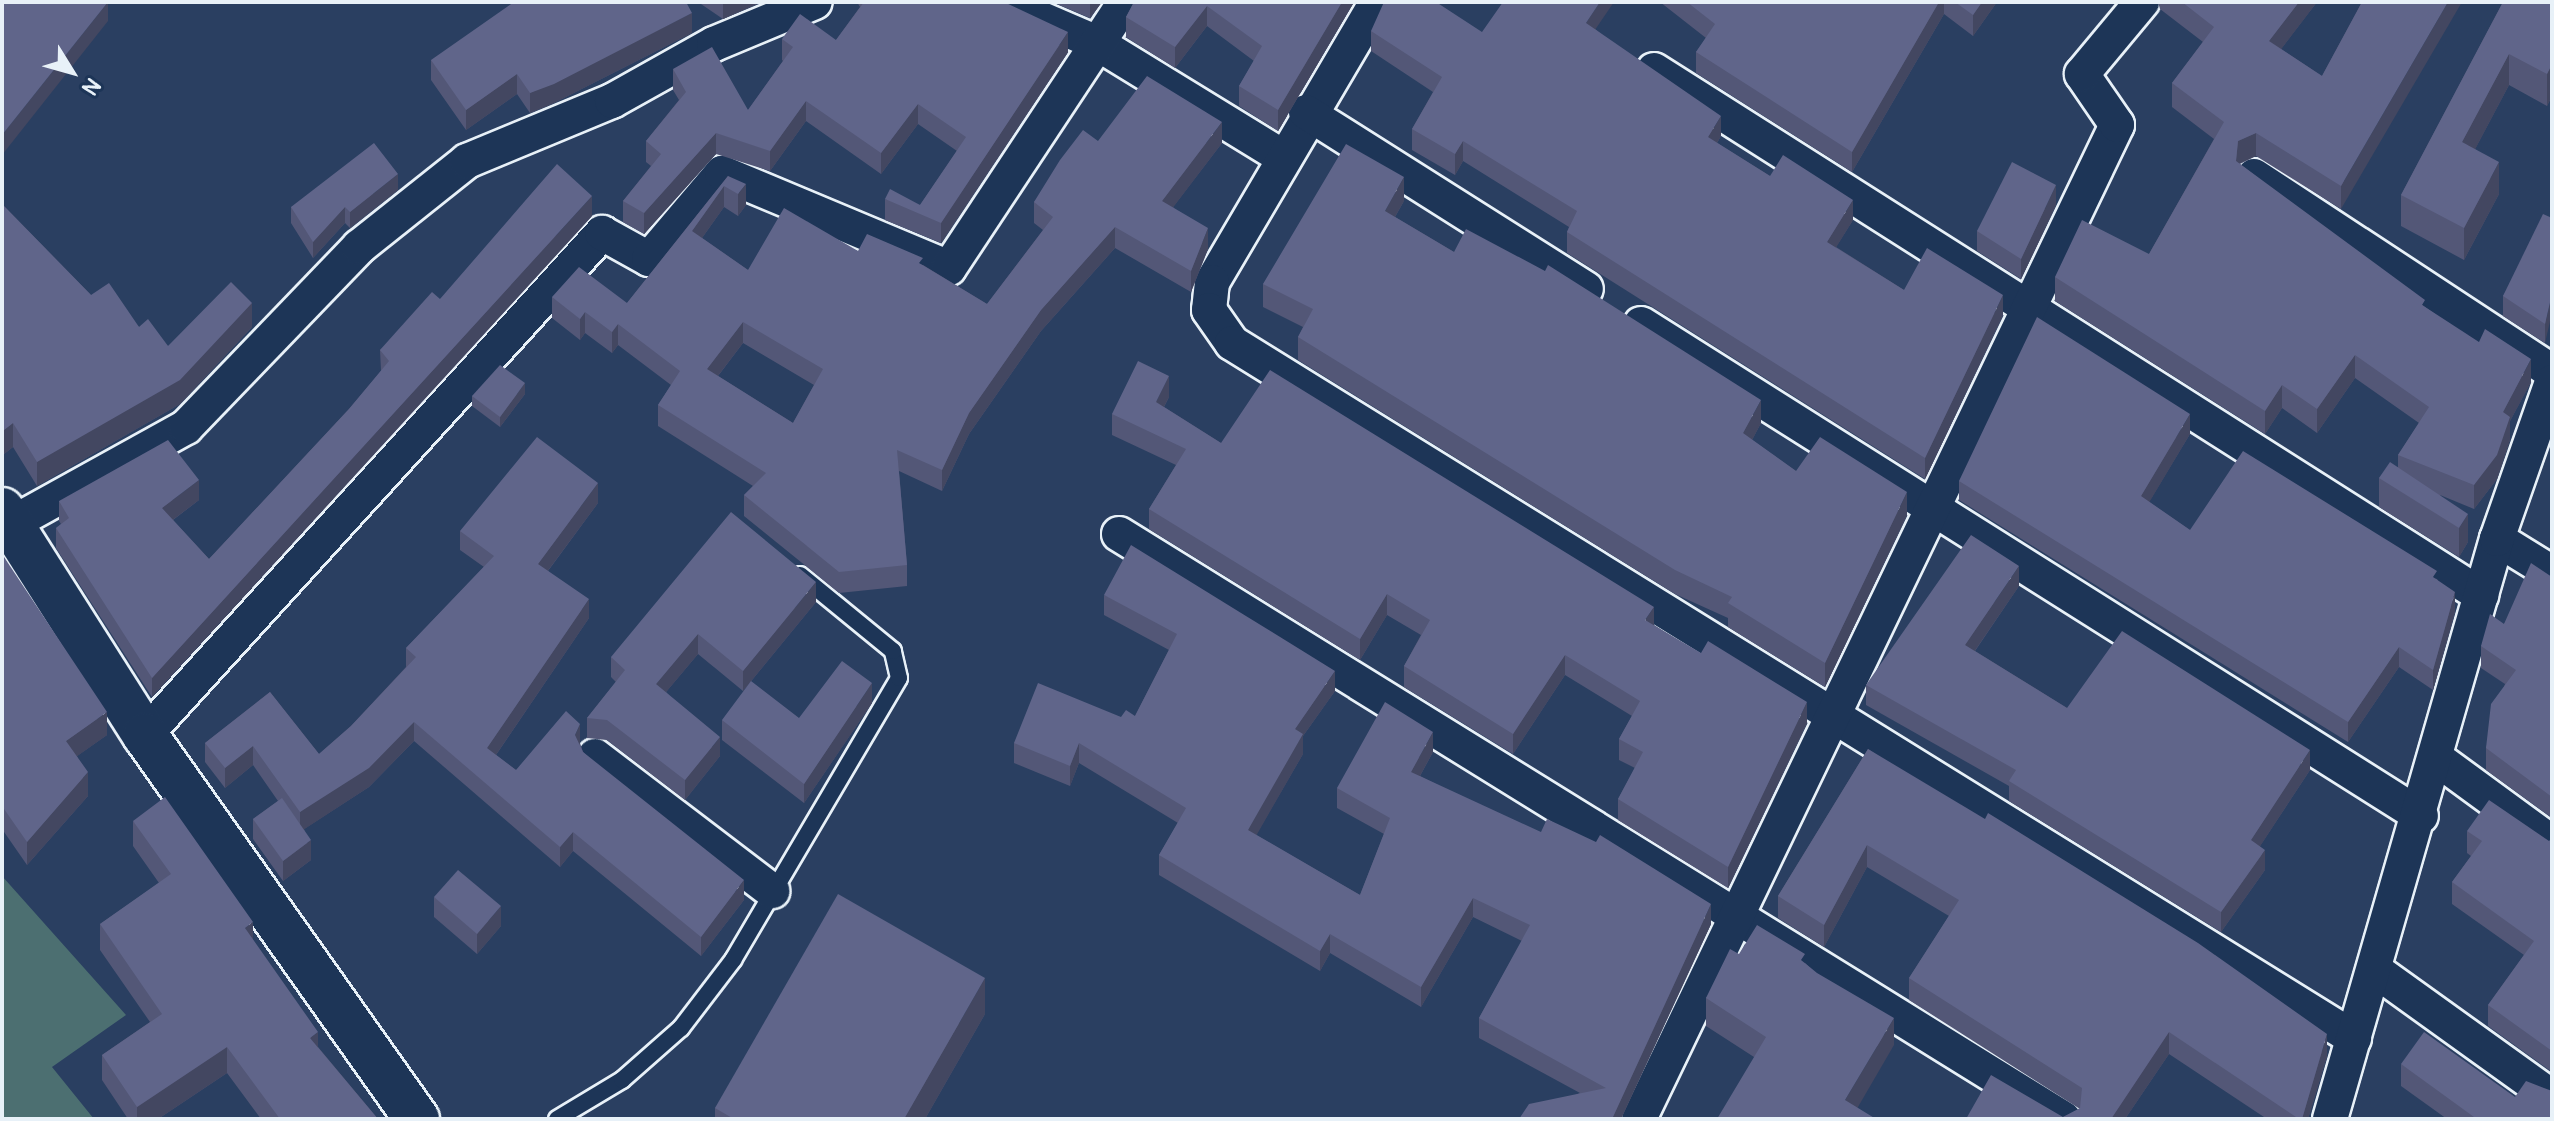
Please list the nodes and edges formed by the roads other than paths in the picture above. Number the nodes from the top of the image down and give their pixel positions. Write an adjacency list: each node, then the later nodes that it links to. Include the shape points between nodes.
1 (815, 2): 15 (street, via 714,44 612,101 467,161 359,247 186,427)
2 (1002, 2): 6 (street)
3 (1125, 2): 6 (street)
4 (1377, 2): 8 (street)
5 (2142, 2): 11 (street, via 2082,74 2117,125)
6 (1097, 43): 9 (street); 22 (street, via 949,268 722,173 649,259 602,233)
7 (1654, 70): 11 (street)
8 (1306, 112): 9 (street); 14 (street)
9 (1283, 157): 21 (street, via 1212,282 1209,310 1232,343)
10 (2254, 176): 12 (street)
11 (2030, 309): 14 (street); 20 (street)
12 (2552, 372)
13 (2552, 382): 17 (street)
14 (1935, 509): 21 (street); 25 (street)
15 (7, 517): 22 (street)
16 (1119, 534): 28 (street)
17 (2497, 539): 19 (street); 20 (street)
18 (787, 565): 27 (lane, via 893,651 899,678)
19 (2552, 573)
20 (2481, 595): 24 (street)
21 (1835, 715): 28 (street); 30 (street)
22 (145, 735): 32 (street)
23 (595, 756): 27 (street)
24 (2436, 758): 25 (street); 26 (street)
25 (2421, 816): 29 (street)
26 (2552, 843)
27 (772, 891): 33 (lane, via 681,1028 622,1080)
28 (1734, 922): 34 (street); 35 (street)
29 (2375, 970): 30 (street); 31 (street)
30 (2354, 1038): 36 (street)
31 (2552, 1097)
32 (417, 1119)
33 (557, 1119)
34 (1639, 1119)
35 (2064, 1119)
36 (2330, 1119)

